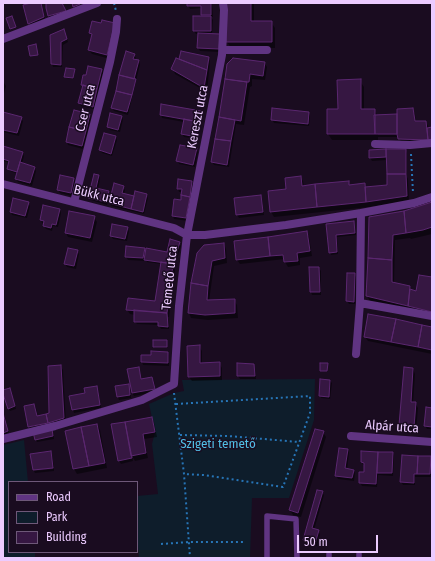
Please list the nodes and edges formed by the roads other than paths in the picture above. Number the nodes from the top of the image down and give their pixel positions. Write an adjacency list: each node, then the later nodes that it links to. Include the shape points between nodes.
1 (98, 3): 4 (street)
2 (223, 3): 5 (street, Kereszt utca)
3 (117, 18): 11 (street, Cser utca, via 110,62)
4 (3, 39)
5 (223, 50): 6 (street); 13 (street, Kereszt utca)
6 (266, 50)
7 (432, 143): 8 (street)
8 (375, 144)
9 (3, 184): 11 (street, Bükk utca)
10 (432, 197): 12 (street, Temető utca)
11 (74, 202): 13 (street, Bükk utca, via 174,228)
12 (361, 213): 13 (street, Temető utca, via 286,225); 14 (street)
13 (187, 235): 18 (street, Temető utca, via 174,384 142,400)
14 (360, 303): 15 (street); 16 (street)
15 (432, 316)
16 (356, 354)
17 (350, 436): 19 (street, Alpár utca)
18 (3, 439)
19 (432, 442)
20 (267, 558): 21 (lane, via 267,516 296,519)
21 (297, 558)

